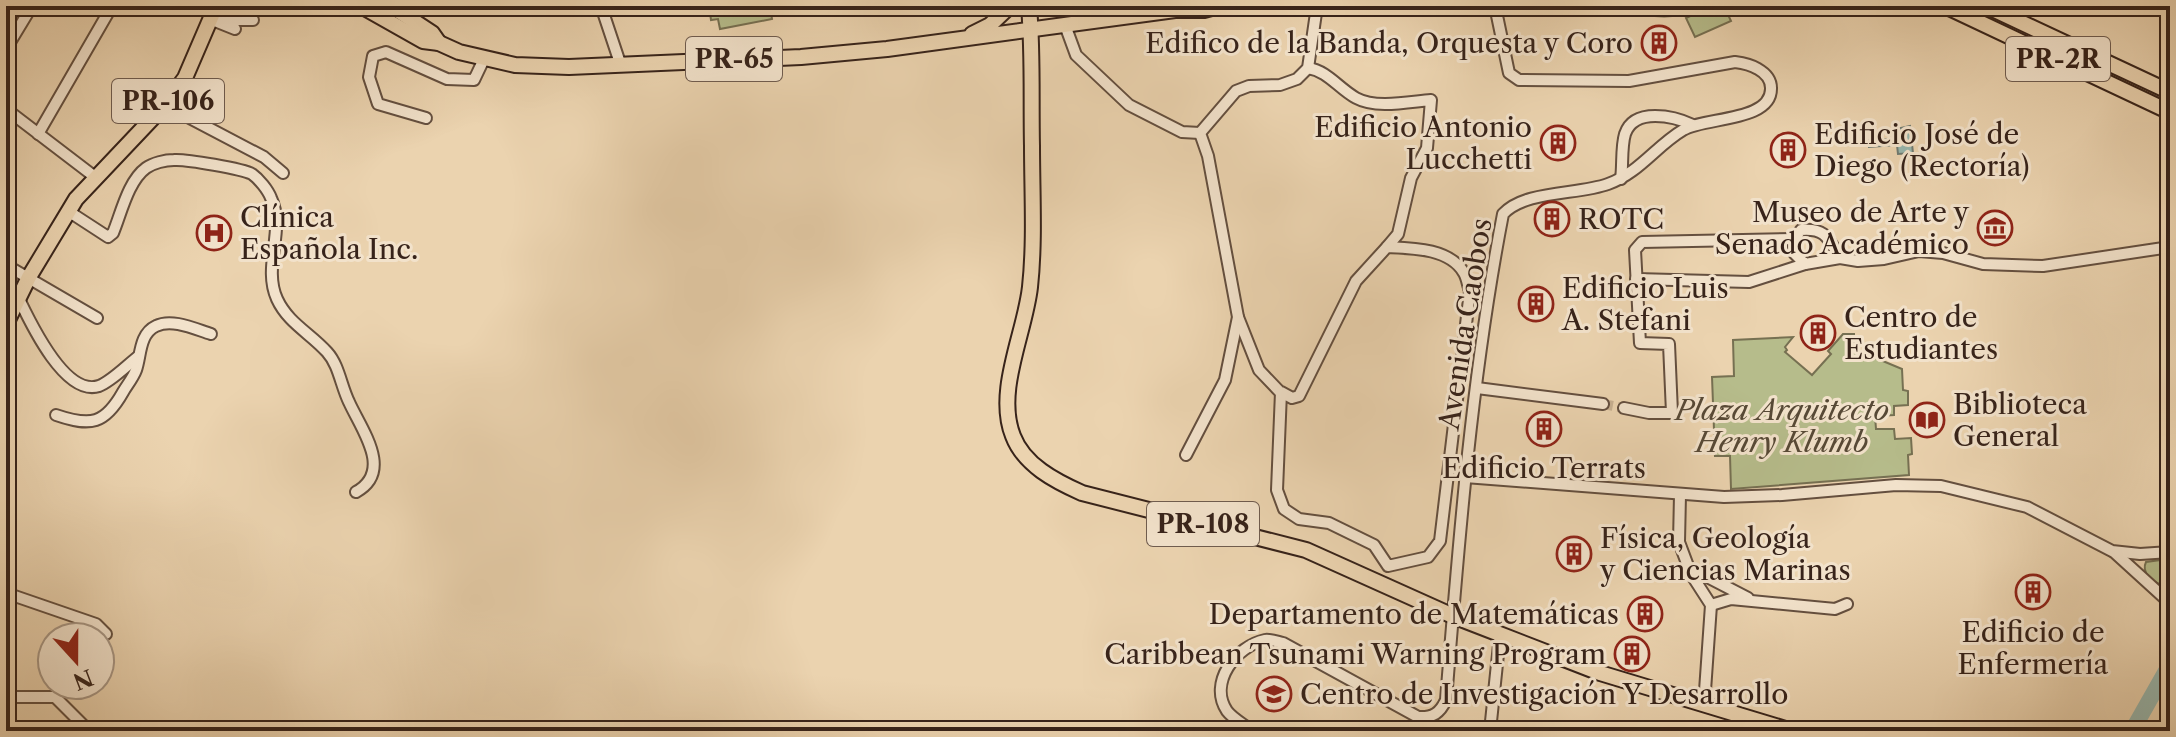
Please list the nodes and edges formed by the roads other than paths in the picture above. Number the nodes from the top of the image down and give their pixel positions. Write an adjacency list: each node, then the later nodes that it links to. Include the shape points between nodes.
1 (32, 6): 24 (street)
2 (112, 6): 36 (street)
3 (361, 6): 23 (main road, PR-65, via 423,41)
4 (391, 6): 23 (main road, PR-65)
5 (601, 6): 26 (street)
6 (1010, 6): 22 (main road, via 990,25)
7 (1029, 6): 21 (main road, PR-108)
8 (1070, 6): 16 (main road)
9 (1219, 6): 14 (main road, PR-65)
10 (1317, 6): 28 (street)
11 (1495, 6): 34 (street, Avenida Caobos, via 1509,73 1519,80 1629,81 1735,62 1764,72 1770,81 1766,104 1748,114)
12 (1945, 6): 27 (main road, PR-2R)
13 (1986, 6): 18 (main road, PR-2R)
14 (1179, 8): 16 (main road, PR-65)
15 (215, 11): 17 (street, via 234,20); 20 (street); 30 (main road, PR-106, via 185,78)
16 (1104, 19): 19 (main road, PR-65)
17 (253, 20)
18 (2026, 24): 27 (main road, via 2030,34 2065,51); 29 (main road, PR-2R)
19 (1065, 25): 21 (main road, PR-65); 35 (street, via 1076,55 1129,105 1182,132)
20 (235, 29)
21 (1031, 30): 22 (main road, PR-65); 72 (main road, PR-108, via 1030,289 1011,372 1008,417 1027,458 1053,480 1082,493 1306,550)
22 (958, 41): 26 (main road, PR-65, via 801,57)
23 (439, 43): 25 (main road, PR-65)
24 (6, 49)
25 (484, 59): 26 (main road, PR-65, via 569,67); 33 (street, via 474,80 447,79 386,52 373,56 369,77 378,104)
26 (620, 63)
27 (2075, 67): 32 (main road, PR-2R)
28 (1308, 68): 35 (street, via 1280,85 1236,91); 42 (street, via 1320,70 1366,101 1431,100 1427,148 1411,178 1398,234)
29 (2170, 92)
30 (165, 105): 37 (street, via 264,157); 38 (main road, PR-106)
31 (6, 109): 36 (street)
32 (2170, 112)
33 (426, 118)
34 (1693, 125): 39 (street, Avenida Caobos); 39 (street, via 1659,116 1632,123 1625,134)
35 (1200, 133): 50 (street)
36 (38, 134): 38 (street)
37 (283, 173)
38 (95, 177): 40 (main road, PR-106)
39 (1621, 179): 55 (street, Avenida Caobos, via 1519,202 1503,214)
40 (68, 211): 47 (main road, PR-106); 62 (street, via 108,237 137,177 148,166 173,160 246,172 262,184 275,209 274,290 291,322 331,358 372,450 371,477)
41 (1794, 239): 44 (street, via 1801,230 1816,229); 45 (street, via 1794,253); 48 (street, via 1642,242 1635,250)
42 (1387, 247): 56 (street, via 1356,281 1299,396); 56 (street, via 1417,248 1449,258 1464,272 1470,291 1440,541 1428,557 1388,566 1374,545 1284,509 1277,490)
43 (2170, 247): 44 (street, via 2043,266 1983,264 1919,251 1884,259)
44 (1840, 258): 45 (street)
45 (1805, 264): 48 (street, via 1749,282)
46 (6, 265): 47 (street)
47 (29, 277): 49 (main road, PR-106); 51 (street)
48 (1636, 279): 58 (street, via 1640,343 1669,344 1672,413)
49 (19, 299): 52 (main road, PR-106); 54 (street, via 61,370 84,385 102,384)
50 (1238, 317): 56 (street, via 1259,370); 60 (street, via 1225,380)
51 (97, 318)
52 (6, 324)
53 (211, 334): 54 (street, via 160,324 145,336)
54 (139, 356): 59 (street, via 136,371 107,416 82,423)
55 (1477, 388): 57 (street); 61 (street, Avenida Caobos)
56 (1281, 392)
57 (1603, 404)
58 (1624, 408)
59 (56, 415)
60 (1186, 455)
61 (1465, 477): 63 (street); 72 (street, Avenida Caobos)
62 (356, 492)
63 (1680, 495): 64 (street, via 1941,486 2027,507); 66 (street, via 1679,542)
64 (2112, 551): 65 (street); 69 (street)
65 (2170, 552)
66 (1690, 568): 68 (street); 71 (street)
67 (6, 593): 73 (street)
68 (1754, 601): 70 (street, via 1835,609); 71 (street, via 1731,599)
69 (2170, 603)
70 (1847, 604)
71 (1711, 605): 76 (street)
72 (1453, 616): 74 (main road, PR-108); 79 (street, Avenida Caobos, via 1446,700 1437,714 1418,717 1267,639 1242,650 1220,686 1227,711)
73 (87, 621)
74 (1500, 635): 76 (main road, PR-108); 80 (street)
75 (6, 697): 78 (street, via 55,697)
76 (1704, 705): 81 (main road, PR-108)
77 (2170, 720): 82 (street)
78 (89, 731)
79 (1252, 731)
80 (1490, 731)
81 (1792, 731)
82 (2163, 731)

